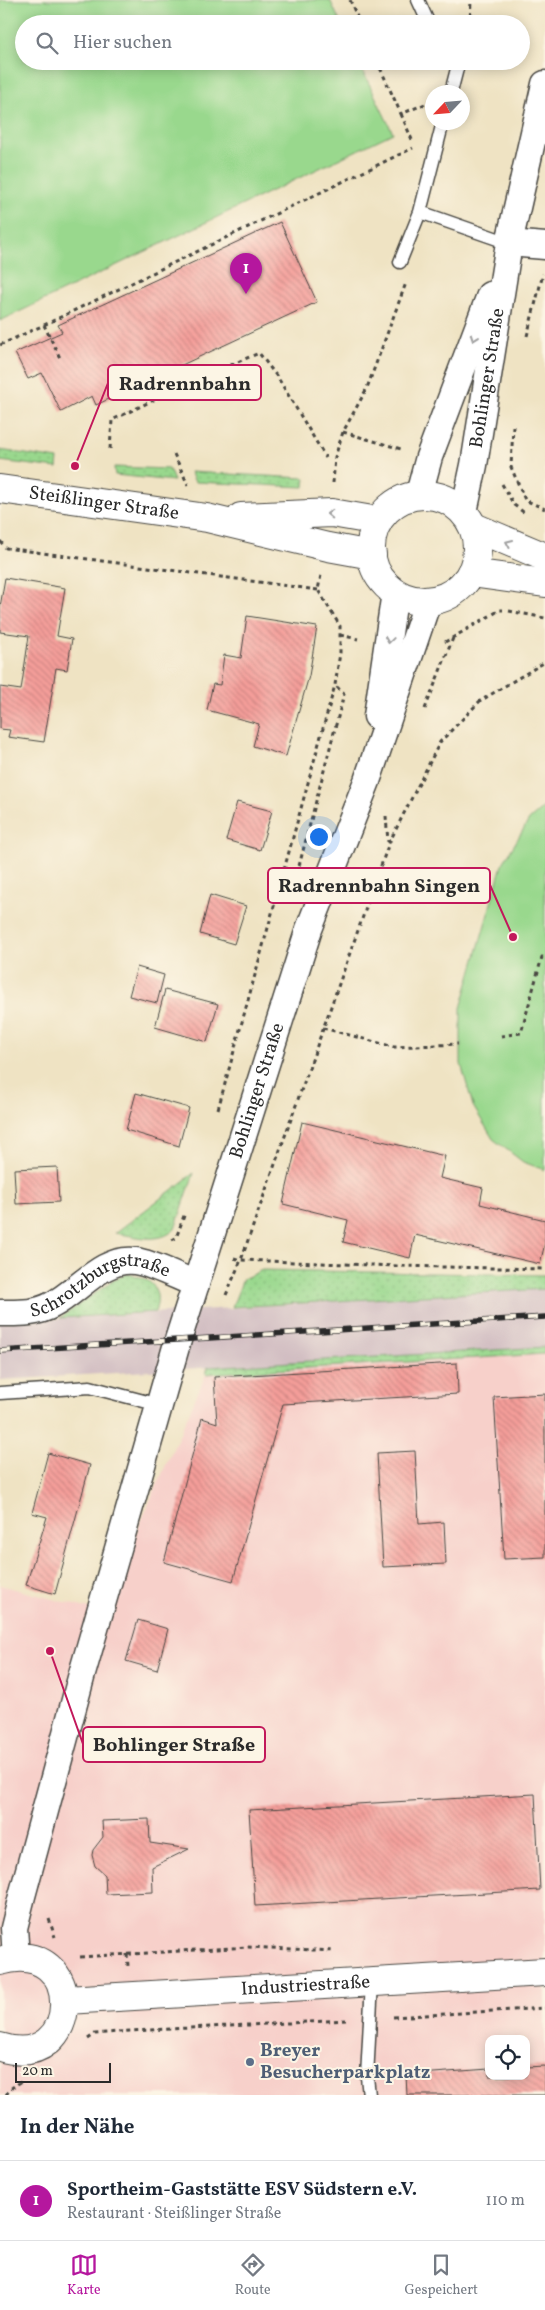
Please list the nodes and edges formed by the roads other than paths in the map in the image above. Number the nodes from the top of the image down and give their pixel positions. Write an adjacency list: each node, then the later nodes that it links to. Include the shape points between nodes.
1 (418, 0): 2 (lane)
2 (425, 15)
3 (457, 70): 5 (lane)
4 (545, 84): 8 (street, Bohlinger Straße)
5 (453, 85)
6 (441, 130): 7 (lane)
7 (420, 212): 8 (lane); 10 (lane)
8 (509, 243): 9 (street); 12 (street, Bohlinger Straße, one-way to 12, via 429,457); 14 (street, Bohlinger Straße, via 474,465)
9 (545, 246)
10 (400, 262)
11 (0, 489): 13 (street, Steißlinger Straße)
12 (420, 494): 14 (street, via 443,498); 15 (street, via 396,503)
13 (208, 518): 15 (street, Steißlinger Straße, one-way to 13, via 332,514); 16 (street, Steißlinger Straße, via 328,547)
14 (469, 519): 17 (street, one-way to 14); 18 (street, via 478,542)
15 (378, 521): 16 (street, via 372,537)
16 (372, 554): 20 (street, via 379,576)
17 (545, 556)
18 (471, 573): 19 (street); 21 (street, via 453,592)
19 (545, 583)
20 (395, 592): 21 (street, via 410,599); 22 (street, Bohlinger Straße, one-way to 22)
21 (428, 601): 22 (street, Bohlinger Straße)
22 (367, 781): 23 (street, Bohlinger Straße, via 309,929)
23 (196, 1284): 24 (street, Schrotzburgstraße, via 136,1261 123,1261 107,1266 39,1311); 26 (street, Bohlinger Straße)
24 (0, 1314)
25 (0, 1393): 26 (lane, via 90,1387)
26 (159, 1405): 27 (street, Bohlinger Straße, via 79,1683)
27 (8, 1959): 30 (street, via 38,1961 50,1969 59,1980)
28 (545, 1972): 29 (street, Industriestraße)
29 (372, 1982): 30 (street, Industriestraße); 32 (lane)
30 (66, 2000): 31 (street, via 62,2021 54,2035 42,2045 12,2051)
31 (0, 2047)
32 (369, 2095)

